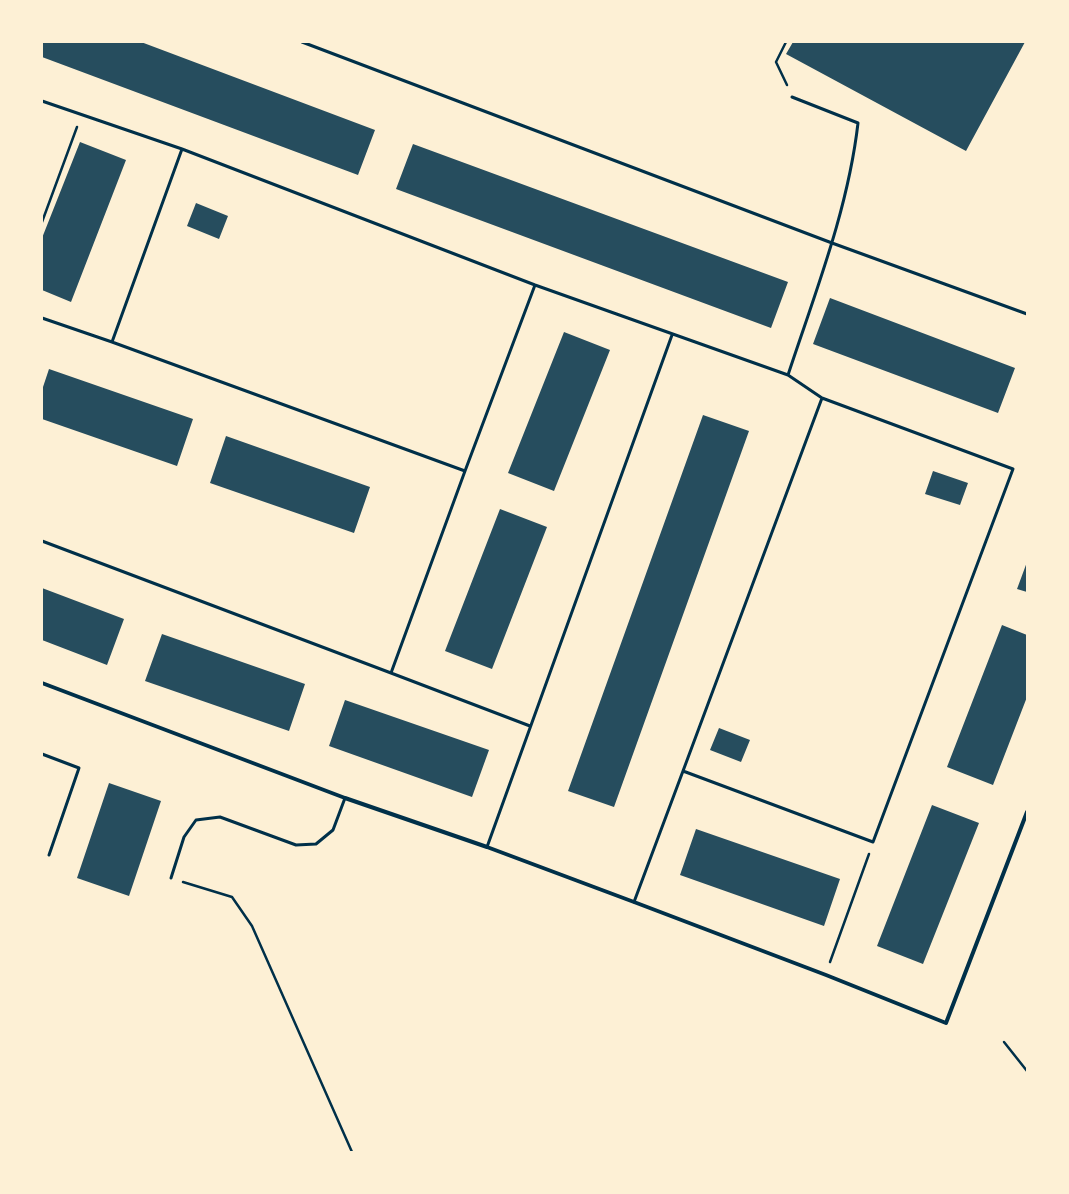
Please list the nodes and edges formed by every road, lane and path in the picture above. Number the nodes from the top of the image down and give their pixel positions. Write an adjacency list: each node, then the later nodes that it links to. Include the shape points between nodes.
1 (302, 42): 8 (lane)
2 (786, 42): 3 (path, via 776,62)
3 (792, 97): 8 (lane, via 858,123 854,155)
4 (42, 101): 5 (lane)
5 (81, 115): 6 (lane); 7 (path)
6 (182, 149): 9 (lane); 13 (lane)
7 (42, 222)
8 (832, 243): 10 (lane); 14 (lane)
9 (535, 285): 12 (lane); 16 (lane)
10 (1027, 314)
11 (42, 318): 13 (lane)
12 (672, 335): 14 (lane); 20 (lane)
13 (112, 342): 16 (lane)
14 (788, 375): 15 (lane)
15 (822, 398): 22 (lane); 25 (lane, via 1013,469)
16 (465, 471): 18 (lane)
17 (42, 541): 18 (lane)
18 (391, 673): 20 (lane)
19 (42, 683): 23 (street)
20 (530, 726): 26 (lane)
21 (42, 754): 27 (lane, via 79,768)
22 (683, 771): 25 (lane); 29 (lane)
23 (345, 798): 26 (street); 28 (lane, via 333,830 316,844 296,845 220,817 196,820 184,837)
24 (1027, 812): 30 (street, via 946,1023)
25 (873, 842): 30 (path)
26 (487, 847): 29 (street)
27 (49, 855)
28 (171, 878): 33 (path, via 232,897 252,926)
29 (634, 902): 30 (street)
30 (826, 975)
31 (1004, 1042): 32 (path)
32 (1027, 1070)
33 (352, 1152)

